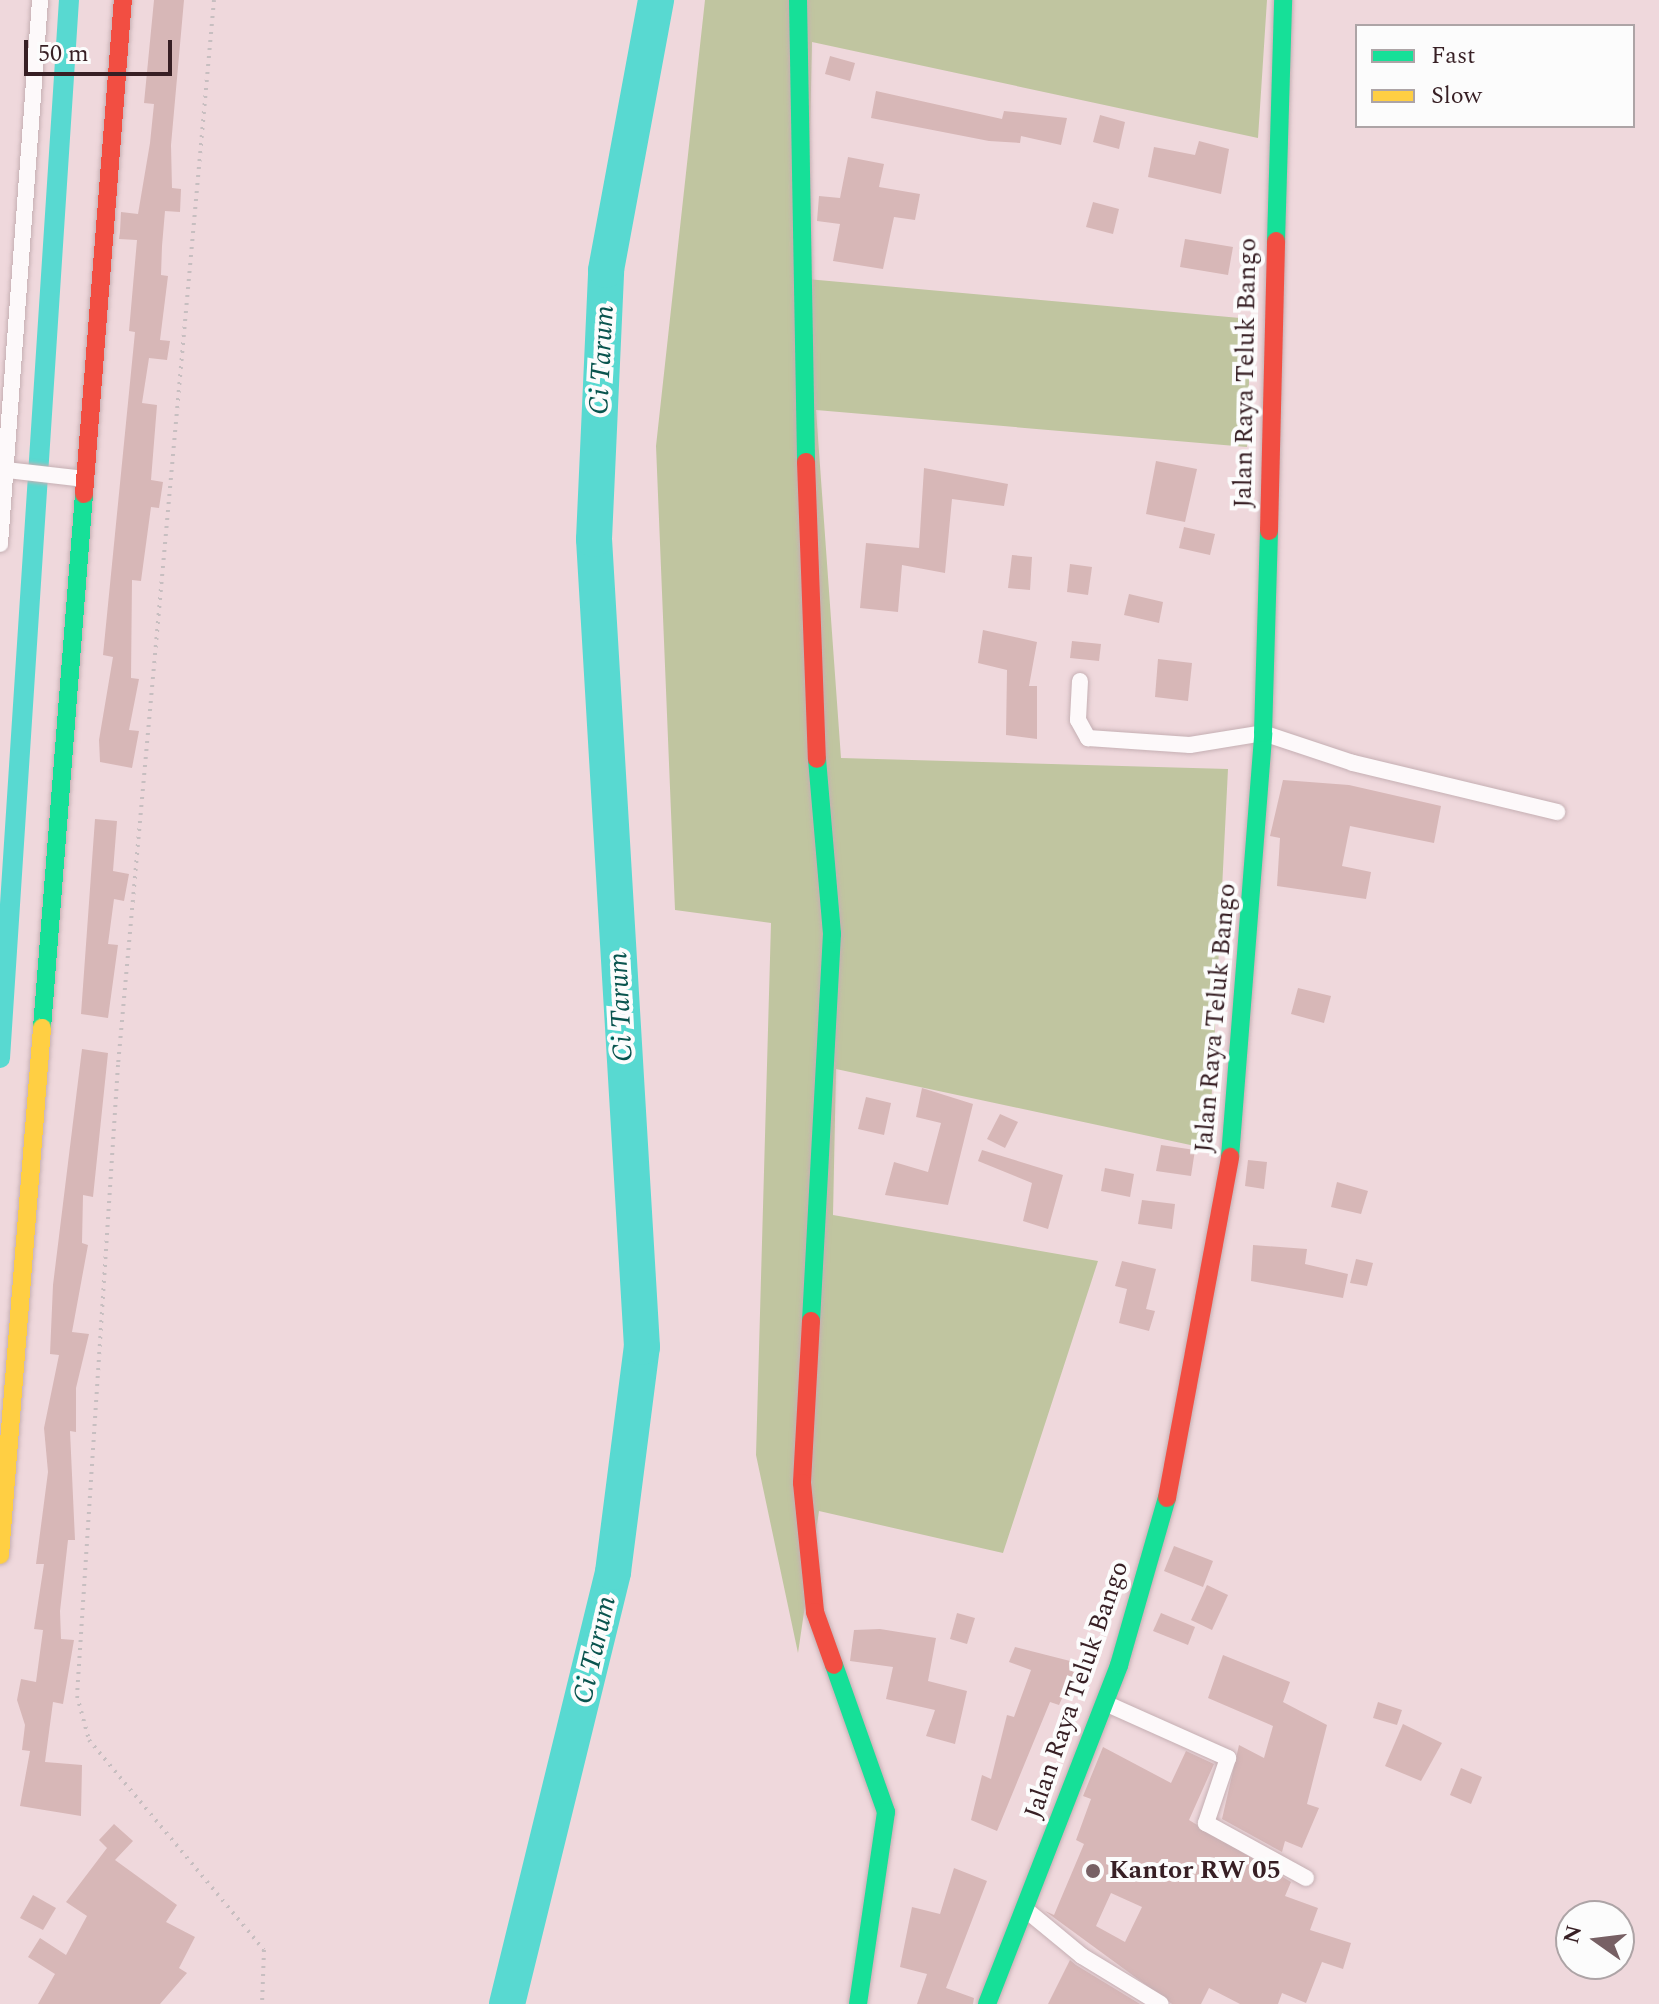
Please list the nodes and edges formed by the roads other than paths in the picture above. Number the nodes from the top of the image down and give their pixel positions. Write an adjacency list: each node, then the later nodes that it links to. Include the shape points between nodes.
1 (40, 0): 5 (street)
2 (123, 0): 6 (main road)
3 (798, 0): 15 (main road, via 810,676 832,934 802,1483 815,1612 886,1812)
4 (1283, 0): 9 (main road, Jalan Raya Teluk Bango)
5 (11, 470): 6 (street); 7 (street)
6 (85, 479): 11 (main road)
7 (0, 544)
8 (1080, 681): 9 (street, via 1078,720 1088,738 1190,745)
9 (1263, 733): 10 (street, via 1353,763); 12 (main road, Jalan Raya Teluk Bango, via 1227,1202 1163,1518)
10 (1557, 812)
11 (0, 1555)
12 (1105, 1703): 13 (street, via 1228,1758 1206,1823); 14 (main road, Jalan Raya Teluk Bango)
13 (1306, 1878)
14 (1025, 1909): 16 (main road, Jalan Raya Teluk Bango); 17 (street, via 1082,1956)
15 (858, 2004)
16 (987, 2004)
17 (1161, 2004)

